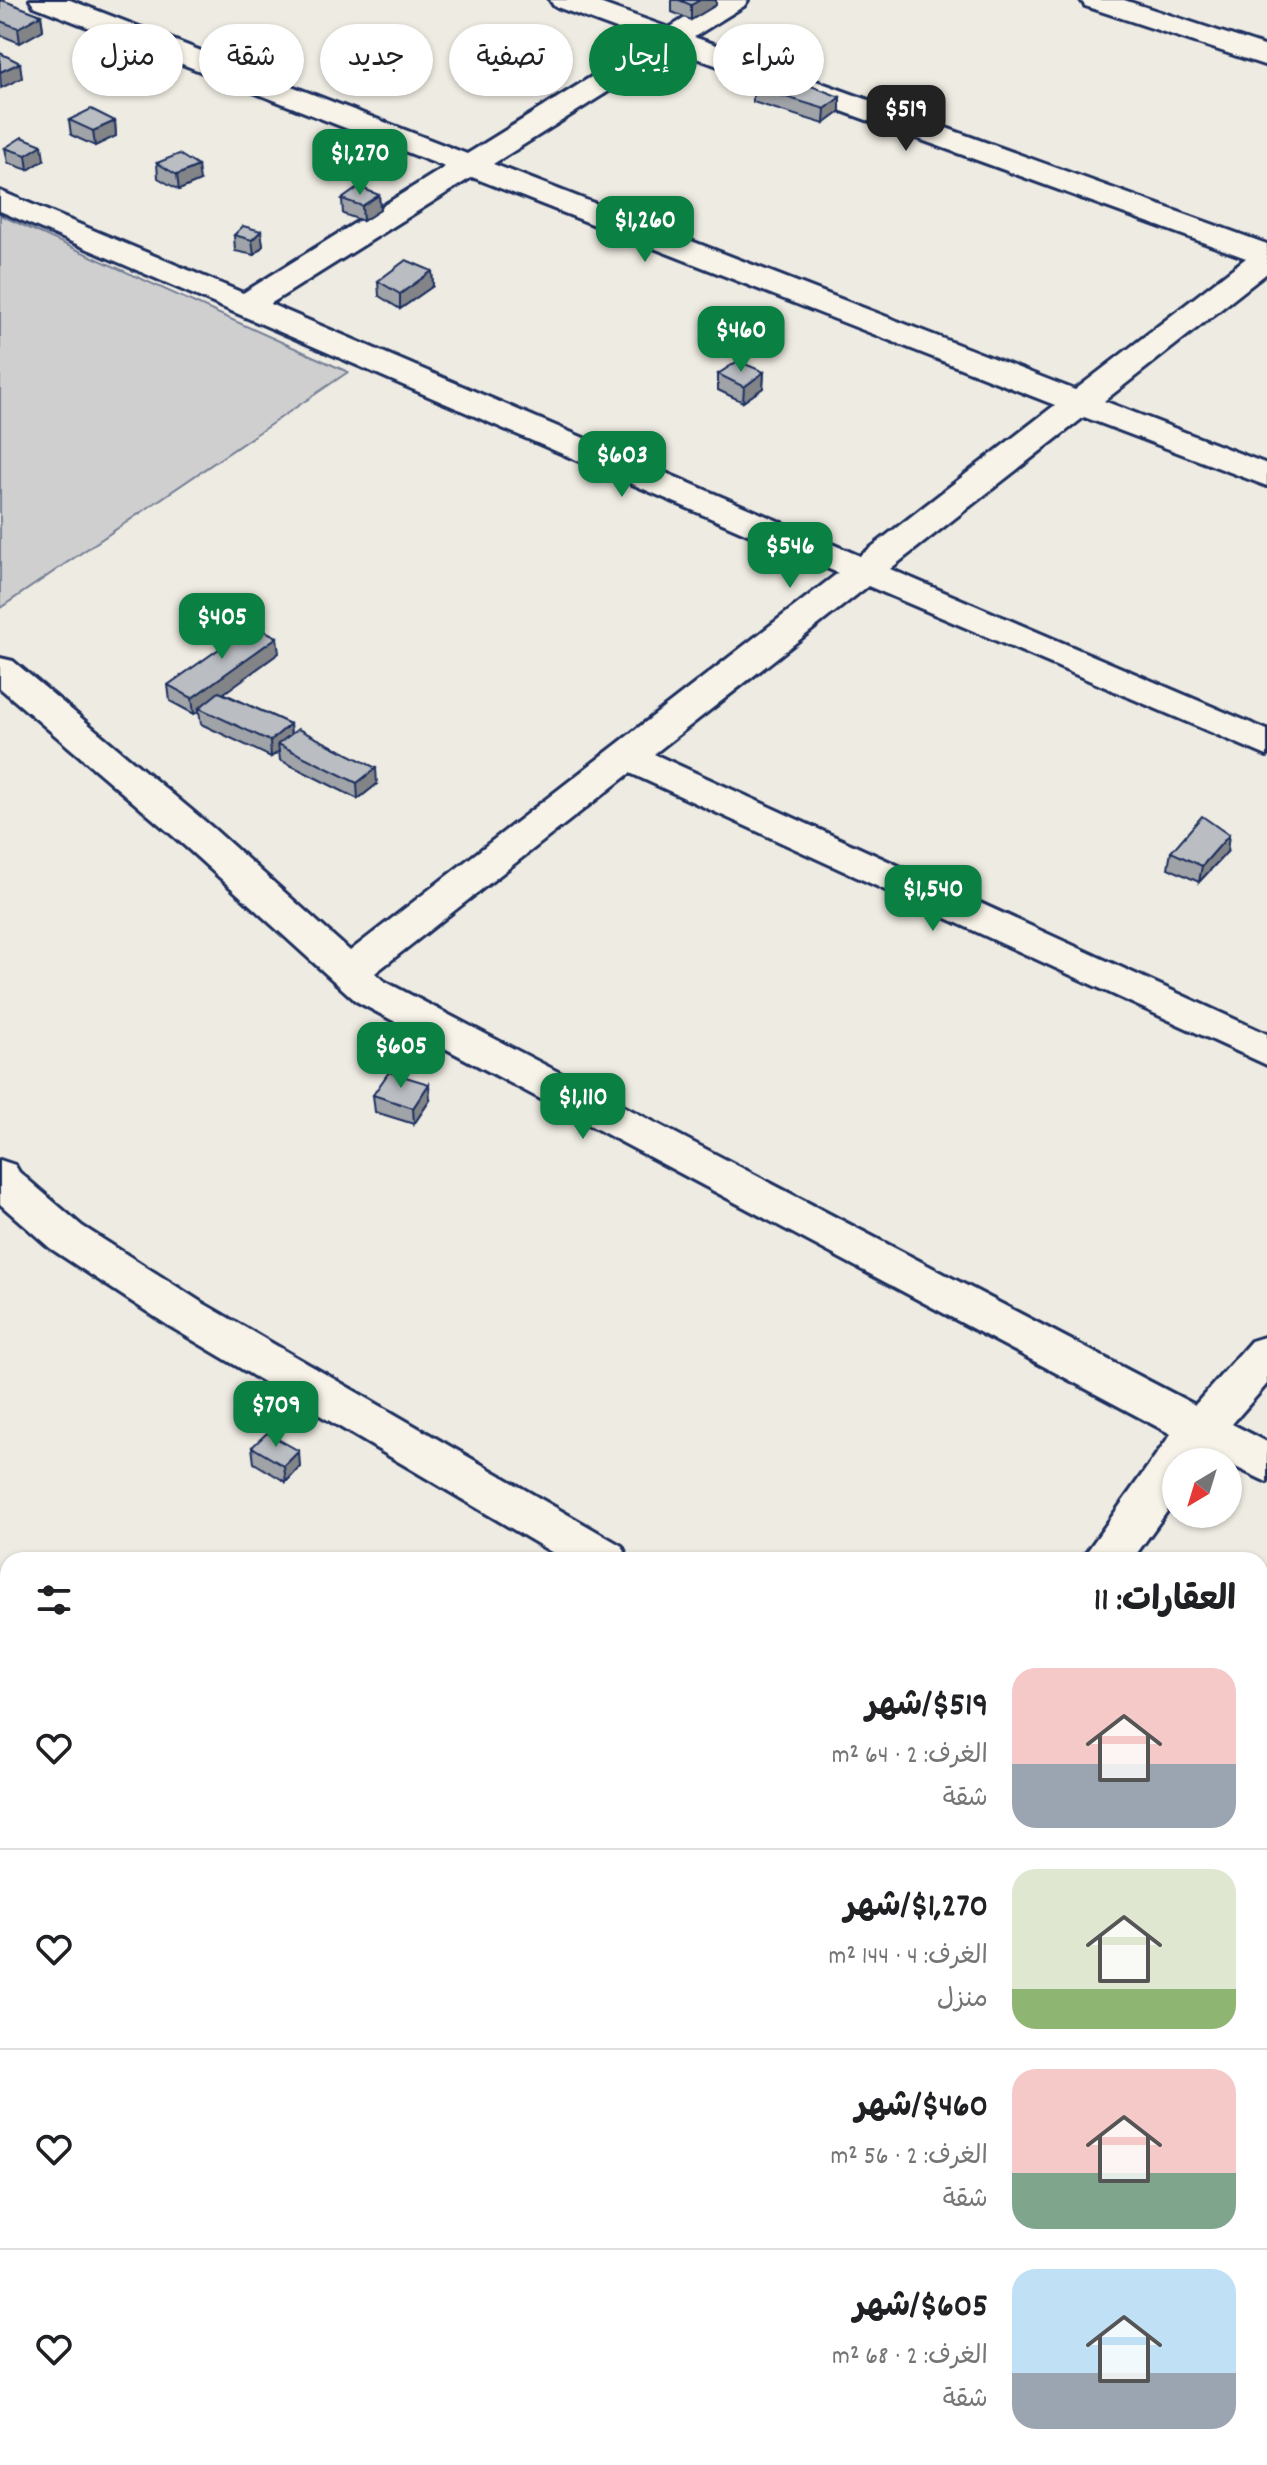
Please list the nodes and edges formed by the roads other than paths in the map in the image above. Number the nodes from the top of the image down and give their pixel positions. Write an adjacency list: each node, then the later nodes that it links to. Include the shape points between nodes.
1 (44, 0): 10 (street)
2 (564, 0): 5 (street)
3 (734, 0): 6 (street)
4 (1095, 0): 8 (street)
5 (630, 24)
6 (695, 24)
7 (697, 48): 12 (street)
8 (1267, 57)
9 (589, 90): 10 (street)
10 (469, 165): 13 (street); 14 (street)
11 (0, 200): 13 (street)
12 (1267, 256): 14 (street)
13 (246, 305): 16 (street)
14 (1079, 403): 15 (street); 16 (street)
15 (1267, 476)
16 (864, 571): 18 (street); 19 (street)
17 (0, 669): 20 (street)
18 (1267, 744)
19 (626, 756): 20 (street); 21 (street)
20 (350, 972): 24 (street, via 370,991)
21 (1267, 1051)
22 (0, 1176): 29 (street, via 66,1237 185,1314)
23 (1267, 1353): 25 (street)
24 (1179, 1448)
25 (1187, 1448)
26 (1242, 1460): 27 (street)
27 (1267, 1464)
28 (1162, 1481): 30 (street)
29 (591, 1552)
30 (1111, 1552)

